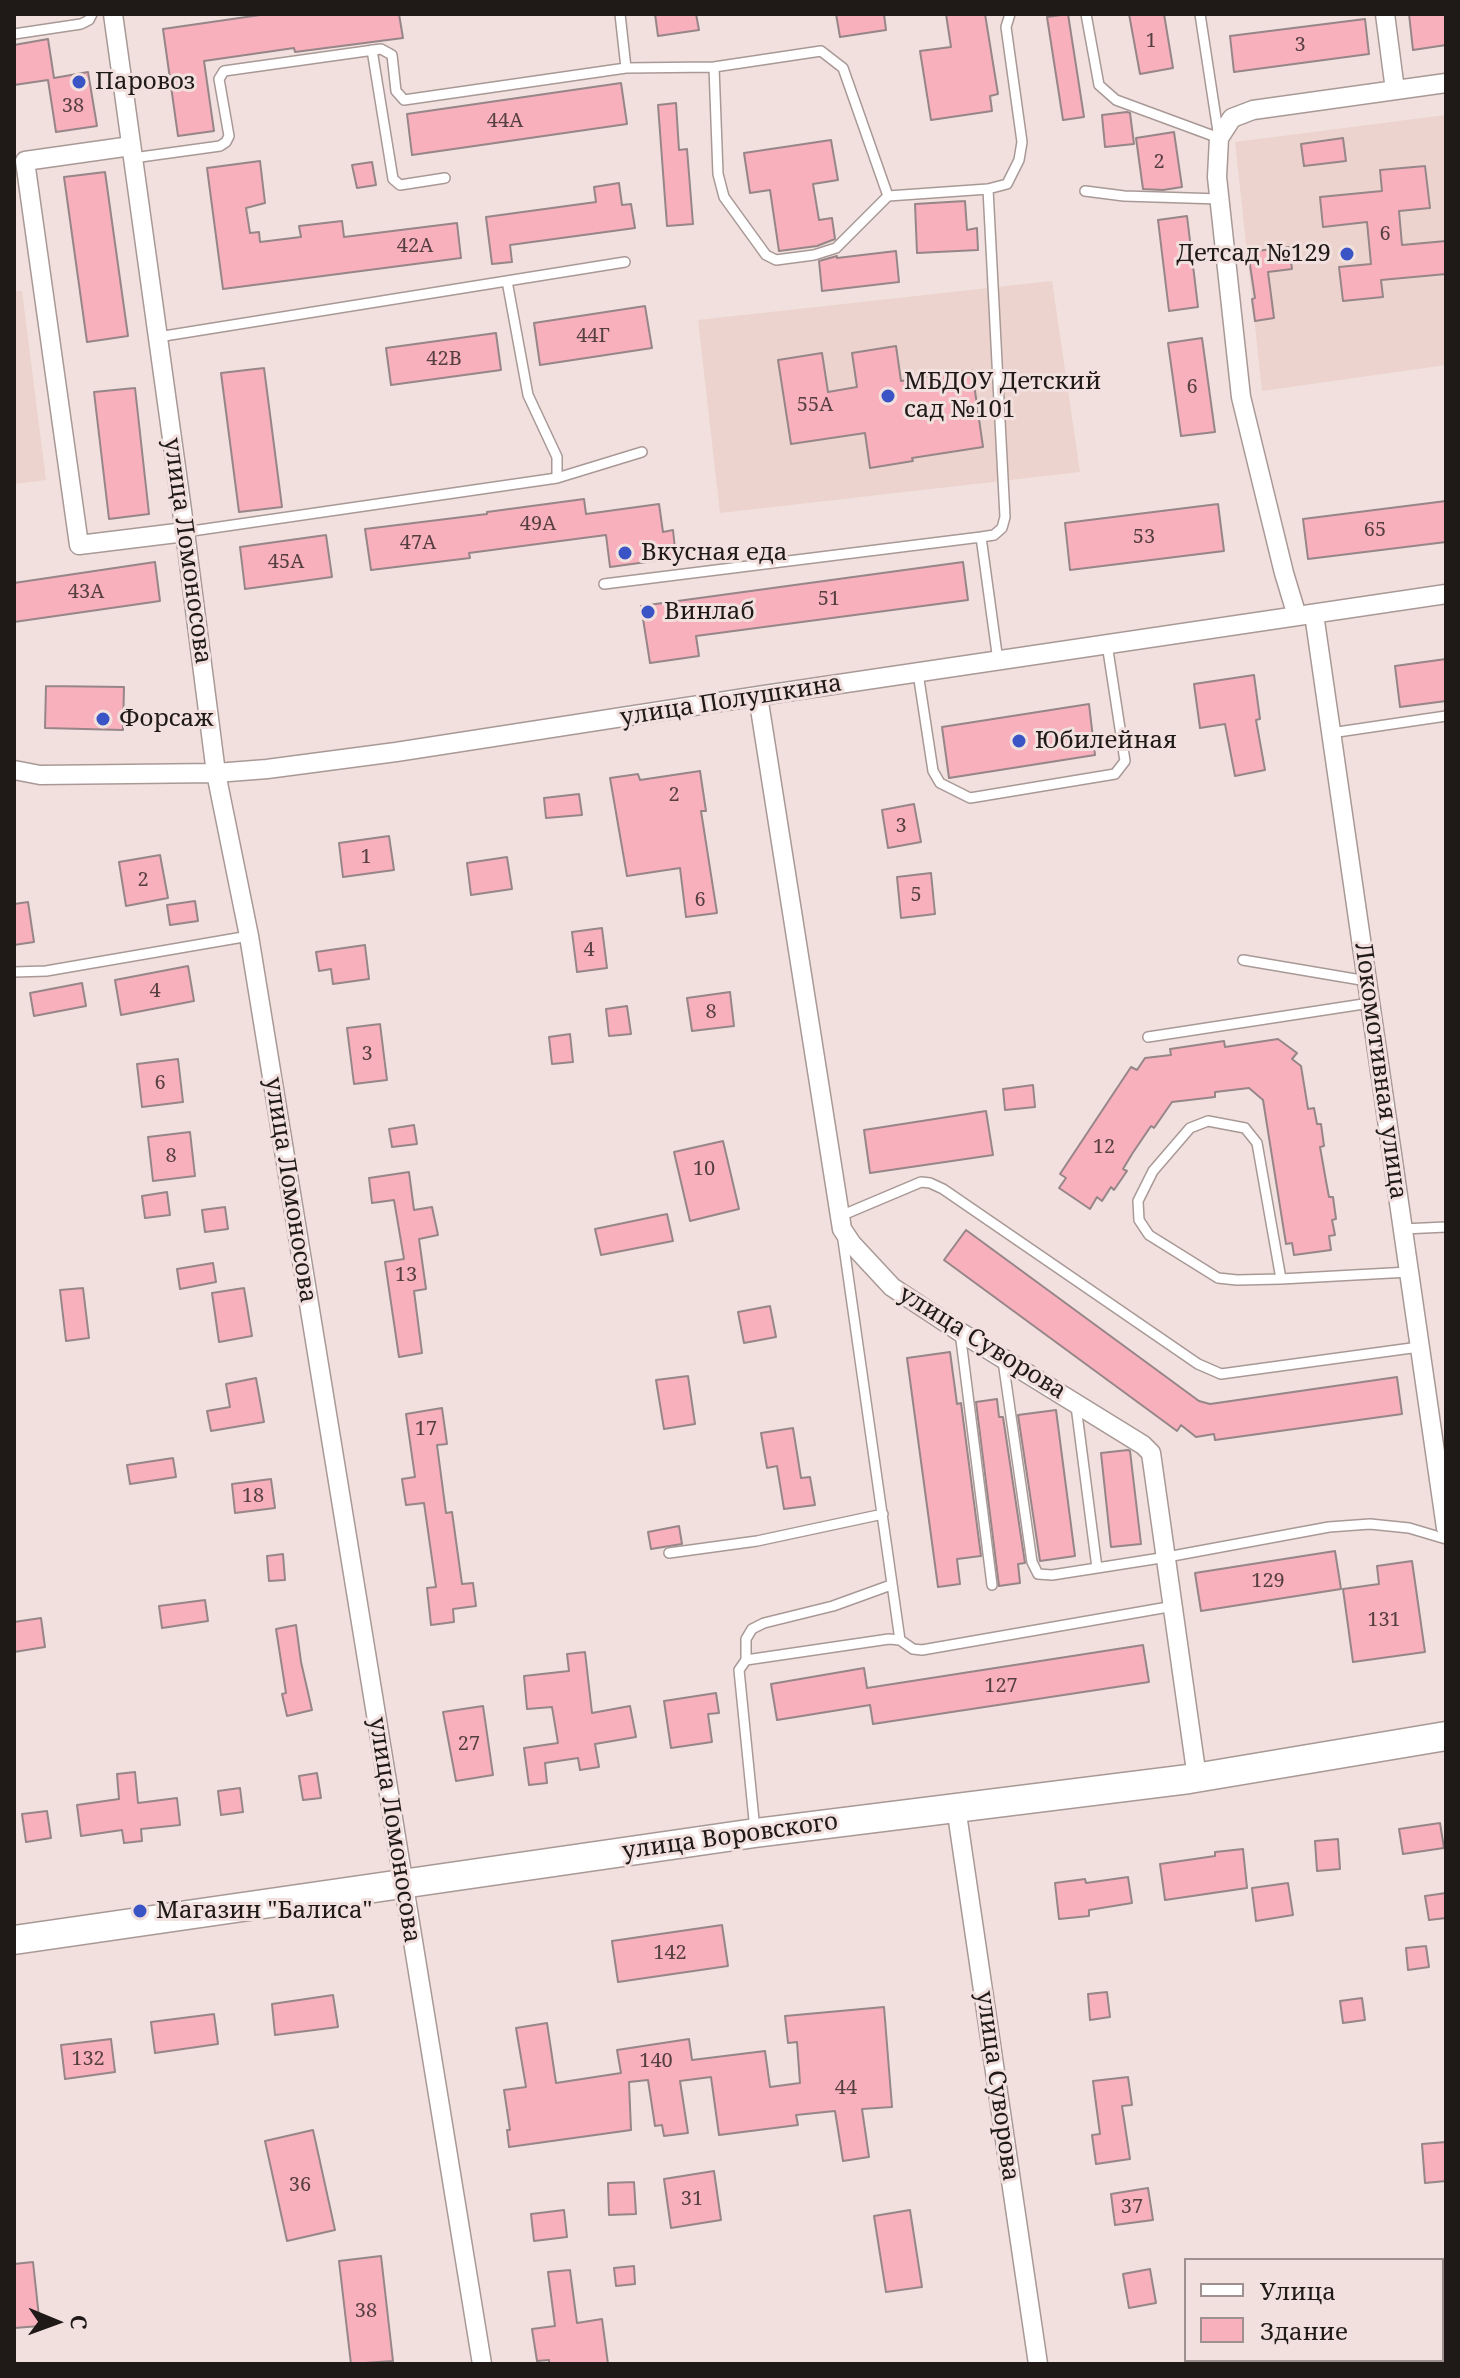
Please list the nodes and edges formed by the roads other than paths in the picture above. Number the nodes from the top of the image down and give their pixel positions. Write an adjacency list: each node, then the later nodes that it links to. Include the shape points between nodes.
1 (92, 14): 8 (lane, via 81,24)
2 (113, 14): 15 (street, улица Ломоносова)
3 (620, 14): 11 (lane)
4 (1010, 14): 17 (lane, via 1006,27 1022,142 1007,184)
5 (1086, 14): 14 (lane, via 1099,85 1116,100)
6 (1200, 14): 14 (lane)
7 (1385, 14): 13 (street)
8 (14, 34)
9 (372, 50): 11 (lane, via 392,55 396,91 404,100); 15 (lane, via 224,71 219,79 226,142); 16 (lane, via 393,179 400,185)
10 (714, 67): 11 (lane); 19 (lane, via 821,51 843,68); 19 (lane, via 718,174 724,197 766,255 776,260 836,248)
11 (626, 68)
12 (1446, 83): 13 (street)
13 (1395, 90): 14 (street, via 1253,110 1232,118)
14 (1219, 138): 20 (street, Локомотивная улица)
15 (132, 152): 23 (street, улица Ломоносова); 26 (street, via 25,161 29,192 79,545)
16 (445, 178)
17 (988, 189): 19 (lane); 27 (lane, via 1005,517 994,535)
18 (1085, 191): 20 (lane)
19 (888, 196)
20 (1220, 199): 30 (street, Локомотивная улица, via 1241,397 1284,573)
21 (625, 262): 22 (lane)
22 (507, 281): 23 (lane); 25 (lane, via 528,395 557,457)
23 (158, 337): 26 (street, улица Ломоносова)
24 (642, 452): 25 (lane)
25 (557, 478): 26 (lane)
26 (185, 532): 38 (street, улица Ломоносова)
27 (981, 537): 28 (lane); 32 (lane)
28 (604, 584)
29 (1446, 594): 30 (street, улица Полушкина)
30 (1305, 615): 31 (street, улица Полушкина); 36 (street, Локомотивная улица)
31 (1107, 644): 32 (street, улица Полушкина); 33 (lane, via 1125,761 1115,774 970,798 940,783 933,771)
32 (998, 661): 33 (street, улица Полушкина)
33 (918, 673): 34 (street, улица Полушкина)
34 (758, 696): 38 (street, улица Полушкина, via 396,752); 45 (street)
35 (1446, 716): 36 (lane)
36 (1331, 733): 42 (street, Локомотивная улица)
37 (14, 770): 38 (street, улица Полушкина, via 40,775)
38 (216, 773): 39 (street, улица Ломоносова)
39 (249, 936): 41 (lane); 69 (street, улица Ломоносова)
40 (1243, 960): 42 (lane)
41 (14, 972)
42 (1367, 981): 43 (street, Локомотивная улица)
43 (1370, 1003): 44 (lane); 47 (street, Локомотивная улица)
44 (1148, 1037)
45 (840, 1223): 50 (street, улица Суворова, via 892,1287); 51 (lane, via 921,1182 930,1183 1198,1364 1221,1374); 54 (lane)
46 (1446, 1227): 47 (lane)
47 (1403, 1229): 48 (street, Локомотивная улица)
48 (1409, 1272): 49 (lane); 51 (street, Локомотивная улица)
49 (1281, 1279): 49 (lane, via 1218,1278 1149,1235 1139,1220 1138,1201 1153,1171 1190,1128 1208,1121 1245,1128 1257,1143)
50 (960, 1332): 52 (street, улица Суворова); 61 (lane)
51 (1419, 1347): 55 (street, Локомотивная улица)
52 (1003, 1358): 53 (street, улица Суворова); 59 (lane, via 1032,1562 1038,1574)
53 (1075, 1403): 58 (street, улица Суворова, via 1151,1453); 59 (lane)
54 (883, 1514): 57 (lane); 60 (lane)
55 (1446, 1528)
56 (1446, 1539): 58 (lane, via 1370,1524)
57 (669, 1553)
58 (1167, 1557): 59 (lane); 62 (street, улица Суворова)
59 (1097, 1568)
60 (891, 1585): 63 (lane); 64 (lane, via 752,1629)
61 (992, 1585)
62 (1174, 1606): 63 (lane, via 922,1650); 66 (street, улица Суворова)
63 (900, 1640): 64 (lane)
64 (746, 1660): 68 (lane, via 739,1670)
65 (1446, 1736): 66 (main road, улица Воровского)
66 (1197, 1778): 67 (main road, улица Воровского)
67 (956, 1807): 68 (main road, улица Воровского); 72 (street, улица Суворова)
68 (755, 1833): 69 (main road, улица Воровского)
69 (403, 1884): 70 (main road, улица Воровского); 71 (street, улица Ломоносова)
70 (14, 1940)
71 (482, 2364)
72 (1038, 2364)

